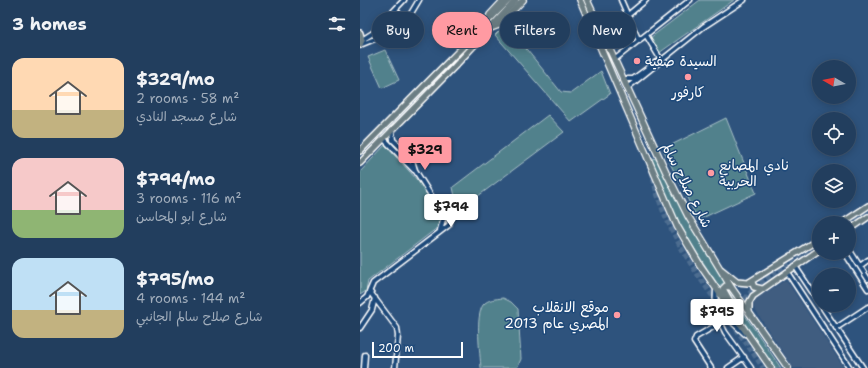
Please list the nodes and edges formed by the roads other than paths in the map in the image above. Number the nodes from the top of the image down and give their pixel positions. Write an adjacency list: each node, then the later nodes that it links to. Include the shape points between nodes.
1 (401, 0): 26 (street)
2 (404, 0): 14 (street)
3 (419, 0): 16 (street)
4 (504, 0): 19 (highway)
5 (509, 0): 20 (main road)
6 (516, 0): 21 (main road)
7 (523, 0): 22 (highway, via 499,25)
8 (580, 0): 39 (highway, شارع صلاح سالم)
9 (587, 0): 31 (highway, شارع صلاح سالم)
10 (621, 0): 17 (street)
11 (646, 0): 18 (street)
12 (690, 0): 25 (street)
13 (744, 0): 32 (street, via 703,27)
14 (395, 10): 15 (street); 23 (street)
15 (397, 12)
16 (412, 12)
17 (627, 12)
18 (631, 12)
19 (492, 13)
20 (492, 21)
21 (492, 22)
22 (492, 27)
23 (371, 34): 26 (street)
24 (636, 34): 28 (street)
25 (646, 35): 28 (street); 32 (street)
26 (361, 40): 27 (street)
27 (372, 40)
28 (639, 41): 31 (street)
29 (466, 48): 37 (main road)
30 (468, 48): 35 (main road)
31 (614, 60): 33 (highway, شارع صلاح سالم)
32 (660, 61): 33 (street, via 633,79); 34 (street)
33 (623, 79): 34 (highway, شارع صلاح سالم)
34 (627, 88): 38 (highway, شارع صلاح سالم)
35 (392, 130): 36 (main road); 41 (street, via 393,140 411,157)
36 (384, 139): 40 (main road); 41 (street)
37 (360, 151)
38 (656, 151): 39 (highway); 53 (highway, شارع صلاح سالم, via 688,216)
39 (646, 156): 61 (highway, شارع صلاح سالم, via 679,230)
40 (360, 163)
41 (415, 170): 43 (street)
42 (868, 206): 44 (main road)
43 (444, 216): 46 (street); 46 (street, via 451,218 452,221)
44 (853, 216)
45 (868, 217): 47 (main road)
46 (446, 223): 66 (street, via 438,233 375,282)
47 (856, 225)
48 (812, 243): 60 (main road)
49 (812, 255): 54 (main road)
50 (849, 260): 64 (street)
51 (856, 260): 55 (street)
52 (868, 260): 55 (street)
53 (718, 266): 60 (main road, via 737,282); 62 (highway, شارع صلاح سالم)
54 (795, 266): 56 (main road); 57 (street)
55 (860, 266): 59 (street)
56 (787, 272): 58 (street); 63 (main road)
57 (800, 273): 58 (street); 65 (street)
58 (791, 278): 86 (street)
59 (868, 279)
60 (752, 282): 63 (main road, via 754,287)
61 (716, 287): 71 (highway, شارع صلاح سالم); 73 (street, via 714,309)
62 (731, 287): 70 (highway, شارع صلاح سالم); 71 (highway, via 726,286 723,290)
63 (762, 289): 70 (main road, via 750,301)
64 (868, 289)
65 (812, 291)
66 (370, 292): 67 (street); 68 (street)
67 (375, 298): 74 (street, via 372,310); 80 (street, via 397,328)
68 (360, 303)
69 (868, 307): 75 (street)
70 (749, 311): 85 (highway, شارع صلاح سالم)
71 (733, 312): 76 (highway, شارع صلاح سالم)
72 (826, 312): 75 (street)
73 (720, 322): 76 (street, via 732,322); 78 (street); 81 (street, via 694,339)
74 (360, 328)
75 (836, 328): 87 (street)
76 (750, 339): 84 (highway, شارع صلاح سالم)
77 (365, 355): 79 (street)
78 (744, 357): 82 (street); 83 (street)
79 (364, 368)
80 (395, 368)
81 (711, 368)
82 (728, 368)
83 (751, 368)
84 (771, 368)
85 (788, 368)
86 (850, 368)
87 (863, 368)

